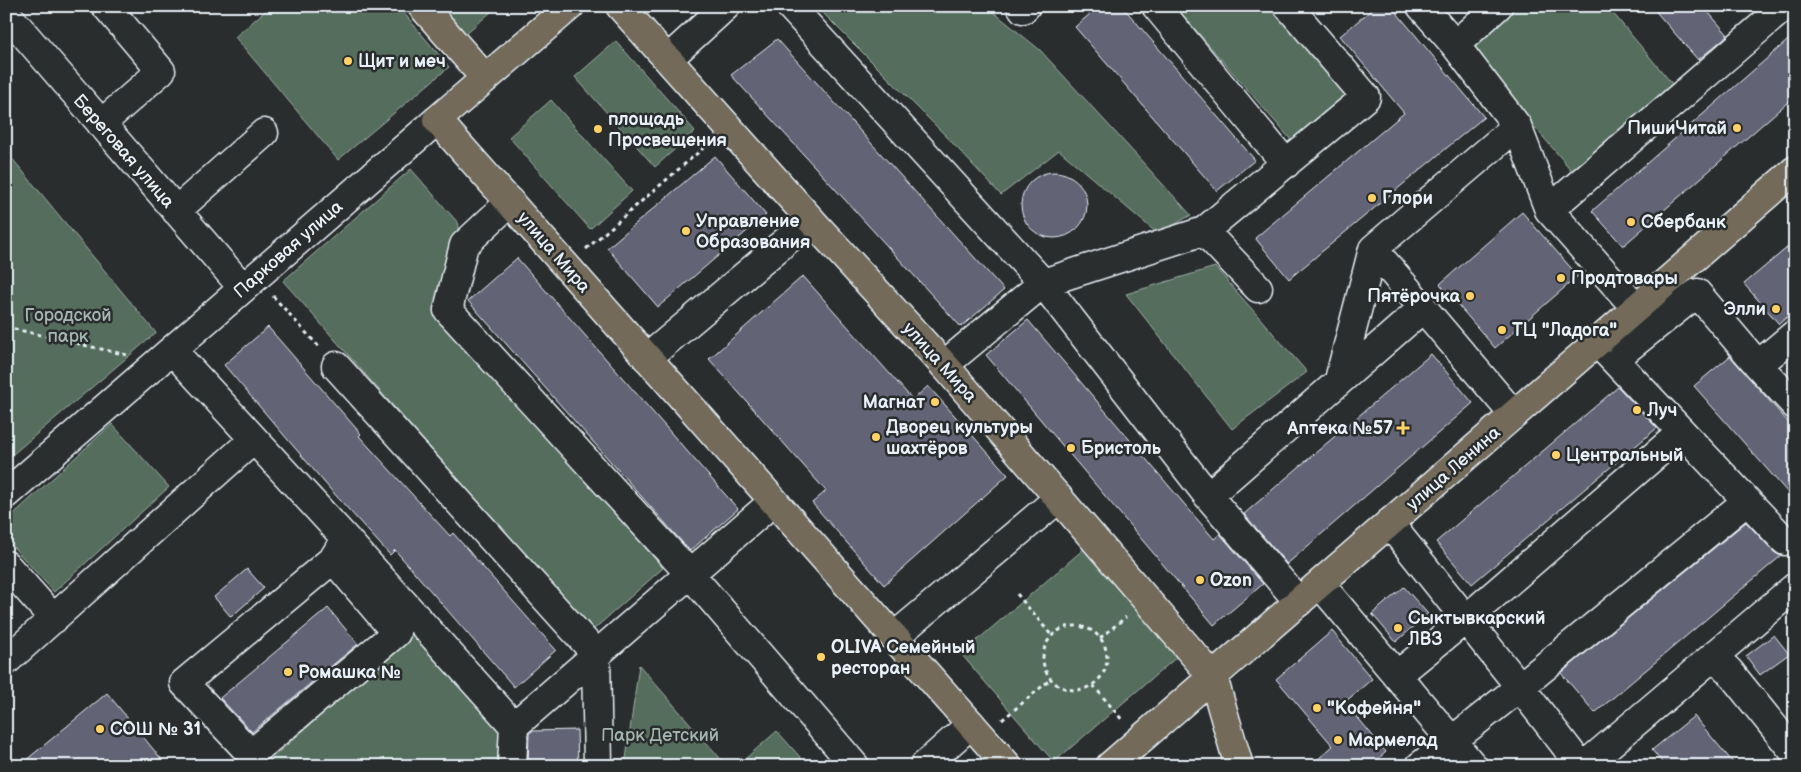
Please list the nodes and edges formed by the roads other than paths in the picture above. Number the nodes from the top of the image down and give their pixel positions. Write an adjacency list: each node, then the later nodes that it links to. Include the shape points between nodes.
1 (106, 6): 19 (street, via 161,71)
2 (422, 6): 17 (main road)
3 (620, 6): 16 (main road, улица Мира)
4 (726, 6): 16 (street)
5 (790, 6): 32 (street)
6 (1021, 6): 7 (street, via 1023,9)
7 (1026, 6)
8 (1156, 6): 22 (street)
9 (1421, 6): 15 (street)
10 (1498, 6): 15 (street)
11 (1298, 10): 22 (street, via 1366,98)
12 (1771, 11): 25 (street)
13 (552, 12): 17 (main road, Парковая улица)
14 (6, 13): 19 (street, Береговая улица)
15 (1455, 45): 20 (street)
16 (668, 60): 27 (main road, улица Мира)
17 (485, 78): 18 (main road, Парковая улица)
18 (437, 120): 24 (main road, улица Мира); 31 (street, Парковая улица)
19 (102, 124): 26 (street, Береговая улица)
20 (1517, 126): 25 (street); 29 (street)
21 (264, 133): 26 (street)
22 (1286, 164): 28 (street)
23 (1795, 170): 30 (main road, улица Ленина)
24 (510, 202): 40 (main road, улица Мира); 58 (street, via 464,245 448,310)
25 (1549, 210): 36 (street)
26 (176, 211): 31 (street, Береговая улица)
27 (811, 220): 40 (street); 41 (main road, улица Мира)
28 (1204, 231): 32 (street); 33 (street)
29 (1373, 249): 35 (street); 44 (street)
30 (1677, 272): 34 (street); 36 (main road, улица Ленина)
31 (249, 283): 39 (street, Парковая улица)
32 (1043, 283): 41 (street); 50 (street)
33 (1258, 288)
34 (1696, 293): 38 (street); 42 (street)
35 (1423, 308): 44 (street); 46 (street)
36 (1636, 308): 38 (main road, улица Ленина)
37 (1795, 334): 42 (street)
38 (1605, 350): 46 (main road, улица Ленина); 47 (street)
39 (164, 356): 48 (street); 49 (street, Парковая улица)
40 (647, 358): 52 (main road, улица Мира)
41 (944, 365): 51 (main road, улица Мира)
42 (1758, 365): 45 (street)
43 (336, 366): 65 (street)
44 (1339, 380): 50 (street)
45 (1795, 405)
46 (1514, 415): 54 (main road, улица Ленина)
47 (1682, 432): 53 (street); 63 (street)
48 (254, 439): 56 (street); 62 (street)
49 (6, 494)
50 (1208, 496): 61 (street)
51 (1059, 498): 64 (street); 69 (main road, улица Мира)
52 (774, 501): 58 (street); 64 (main road, улица Мира)
53 (1747, 501): 55 (street); 70 (street)
54 (1389, 523): 59 (main road, улица Ленина); 63 (street)
55 (1785, 541)
56 (340, 549): 56 (street, via 184,683 251,754 396,633); 71 (street)
57 (6, 565): 62 (street)
58 (690, 574): 65 (street); 77 (street)
59 (1320, 584): 61 (main road, улица Ленина); 68 (street)
60 (1795, 587): 66 (street)
61 (1299, 602): 69 (main road, улица Ленина)
62 (54, 619): 67 (street)
63 (1466, 619): 68 (street); 70 (street)
64 (894, 637): 72 (main road, улица Мира)
65 (596, 654): 71 (street); 76 (street)
66 (1714, 657): 74 (street); 84 (street)
67 (6, 661)
68 (1398, 676): 73 (street)
69 (1213, 677): 80 (main road, улица Ленина); 81 (main road, улица Мира)
70 (1520, 687): 73 (street); 84 (street)
71 (514, 726): 75 (street)
72 (977, 730): 78 (street); 79 (main road, улица Мира)
73 (1451, 740): 82 (street); 83 (street)
74 (1795, 753)
75 (512, 766)
76 (598, 766)
77 (855, 766)
78 (924, 766)
79 (1008, 766)
80 (1110, 766)
81 (1239, 766)
82 (1420, 766)
83 (1473, 766)
84 (1583, 766)

